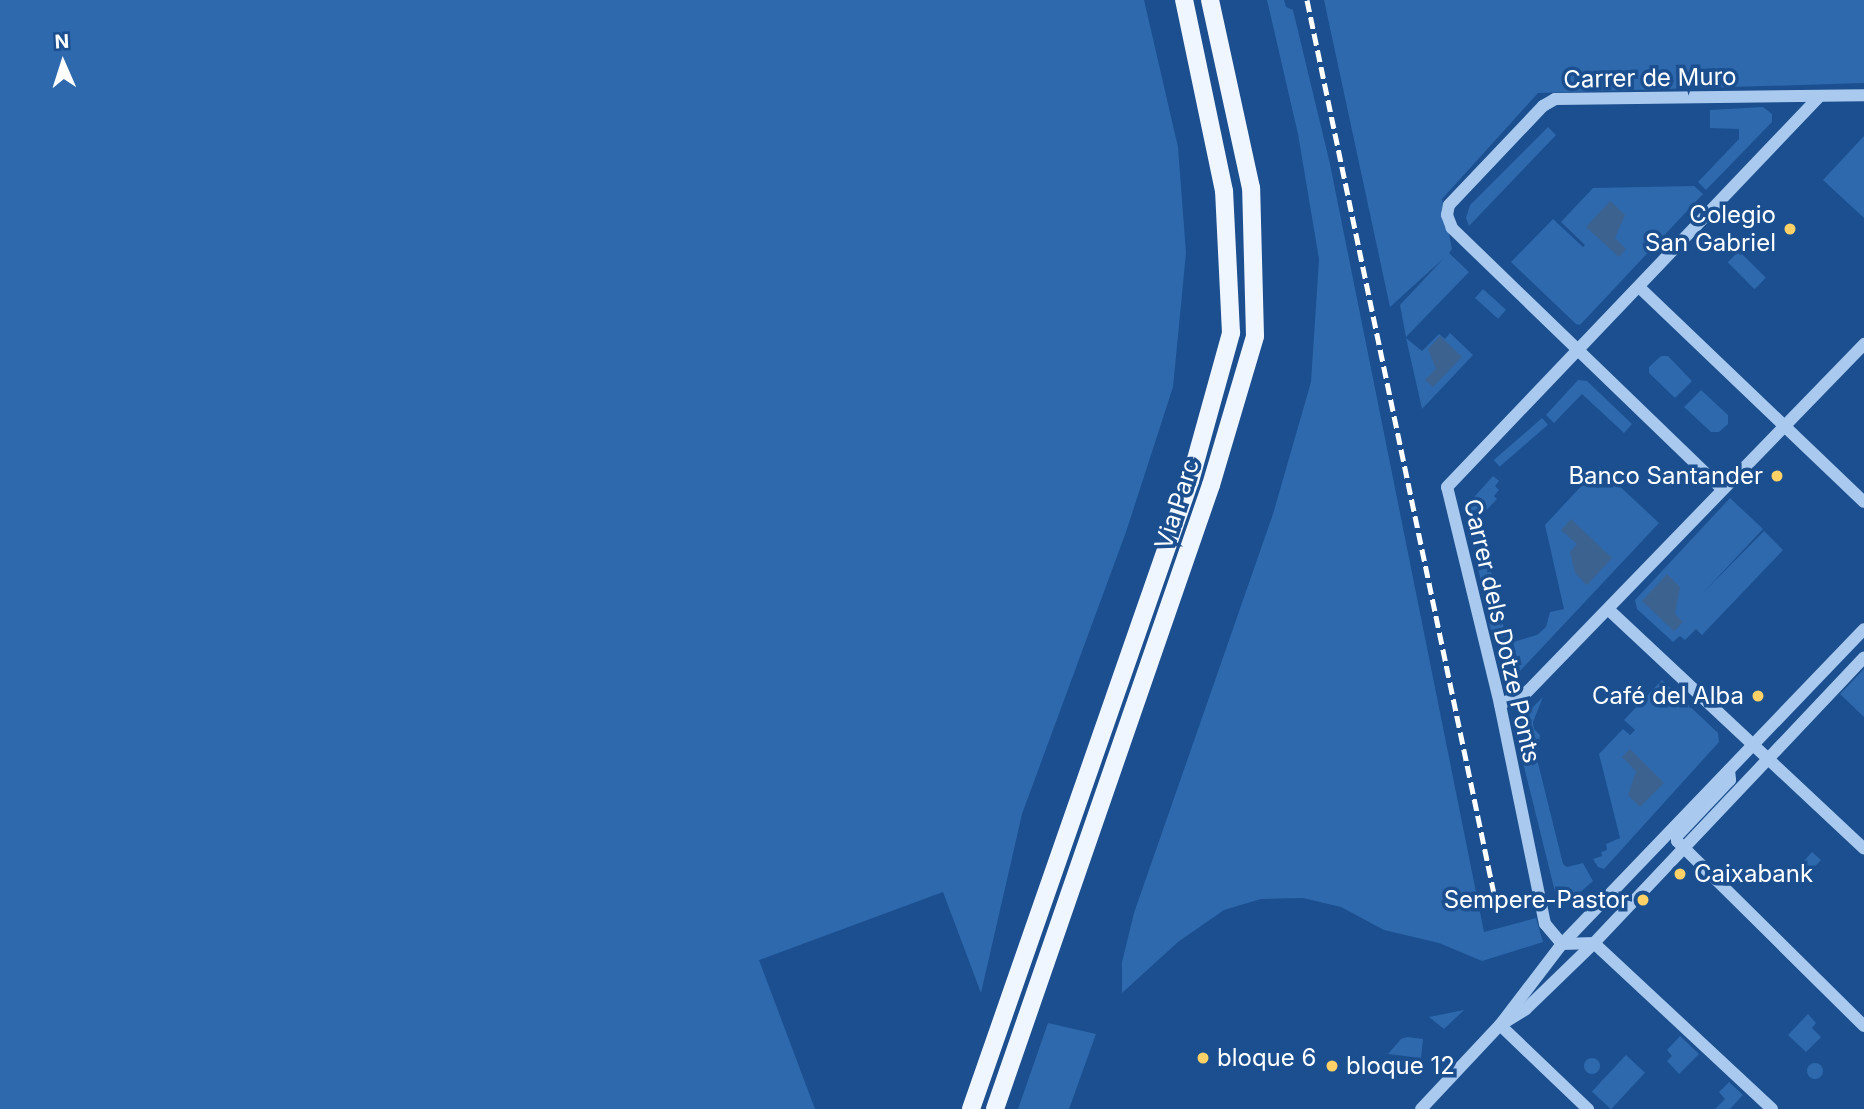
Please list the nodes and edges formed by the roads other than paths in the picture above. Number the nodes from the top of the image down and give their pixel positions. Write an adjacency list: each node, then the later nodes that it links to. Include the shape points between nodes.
1 (1184, 0): 24 (main road, Via Parc, via 1224,191 1231,333 1190,481)
2 (1210, 0): 25 (main road, Via Parc, via 1251,188 1255,336 1211,485)
3 (1864, 95): 4 (street, Carrer de Muro)
4 (1818, 98): 5 (street); 7 (street, Carrer de Muro, via 1555,99 1543,106 1449,205 1447,215 1452,228)
5 (1639, 287): 7 (street); 8 (street)
6 (1864, 344): 8 (street)
7 (1577, 350): 9 (street); 14 (street, Carrer dels Dotze Ponts, via 1447,487)
8 (1784, 426): 9 (street); 10 (street)
9 (1722, 489): 11 (street)
10 (1864, 502)
11 (1609, 610): 14 (street, via 1524,695); 15 (street)
12 (1864, 629): 15 (street)
13 (1864, 657): 16 (street)
14 (1500, 704): 21 (street, Carrer dels Dotze Ponts, via 1545,924)
15 (1753, 745): 16 (street); 17 (street)
16 (1769, 758): 18 (street); 19 (street)
17 (1729, 770): 18 (street, via 1730,780 1677,836); 21 (street)
18 (1681, 844): 20 (street); 23 (street)
19 (1864, 849)
20 (1594, 943): 21 (street); 22 (street, via 1526,1009); 28 (street)
21 (1562, 944): 22 (street)
22 (1500, 1025): 26 (street); 27 (street)
23 (1864, 1026)
24 (971, 1109)
25 (995, 1109)
26 (1421, 1109)
27 (1588, 1109)
28 (1772, 1109)

